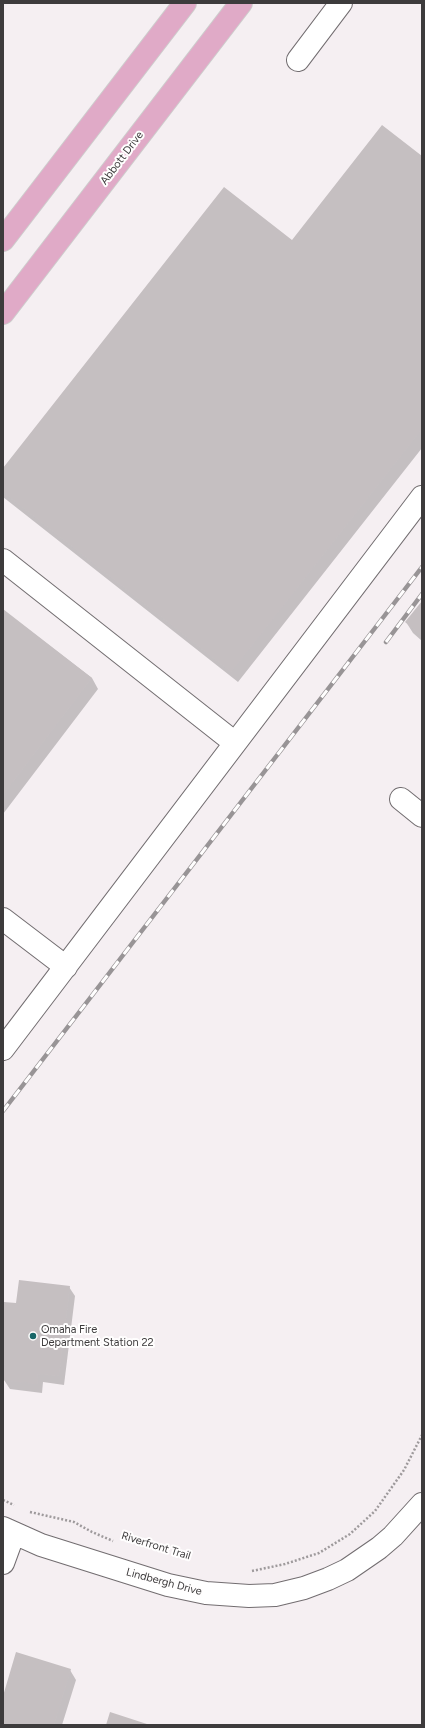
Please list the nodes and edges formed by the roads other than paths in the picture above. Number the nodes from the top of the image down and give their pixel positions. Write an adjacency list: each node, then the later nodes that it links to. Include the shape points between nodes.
1 (185, 3): 5 (main road)
2 (241, 3): 6 (main road, Abbott Drive)
3 (341, 3): 4 (street)
4 (298, 60)
5 (3, 240)
6 (3, 313)
7 (422, 497): 9 (street)
8 (3, 560): 9 (street)
9 (235, 743): 13 (street)
10 (401, 799): 11 (street)
11 (422, 816)
12 (3, 919): 13 (street)
13 (66, 967): 14 (street)
14 (3, 1049)
15 (422, 1504): 16 (street, Lindbergh Drive, via 393,1536 347,1570 304,1588 275,1595 206,1594 168,1585 41,1545)
16 (8, 1531): 17 (street)
17 (3, 1563)

